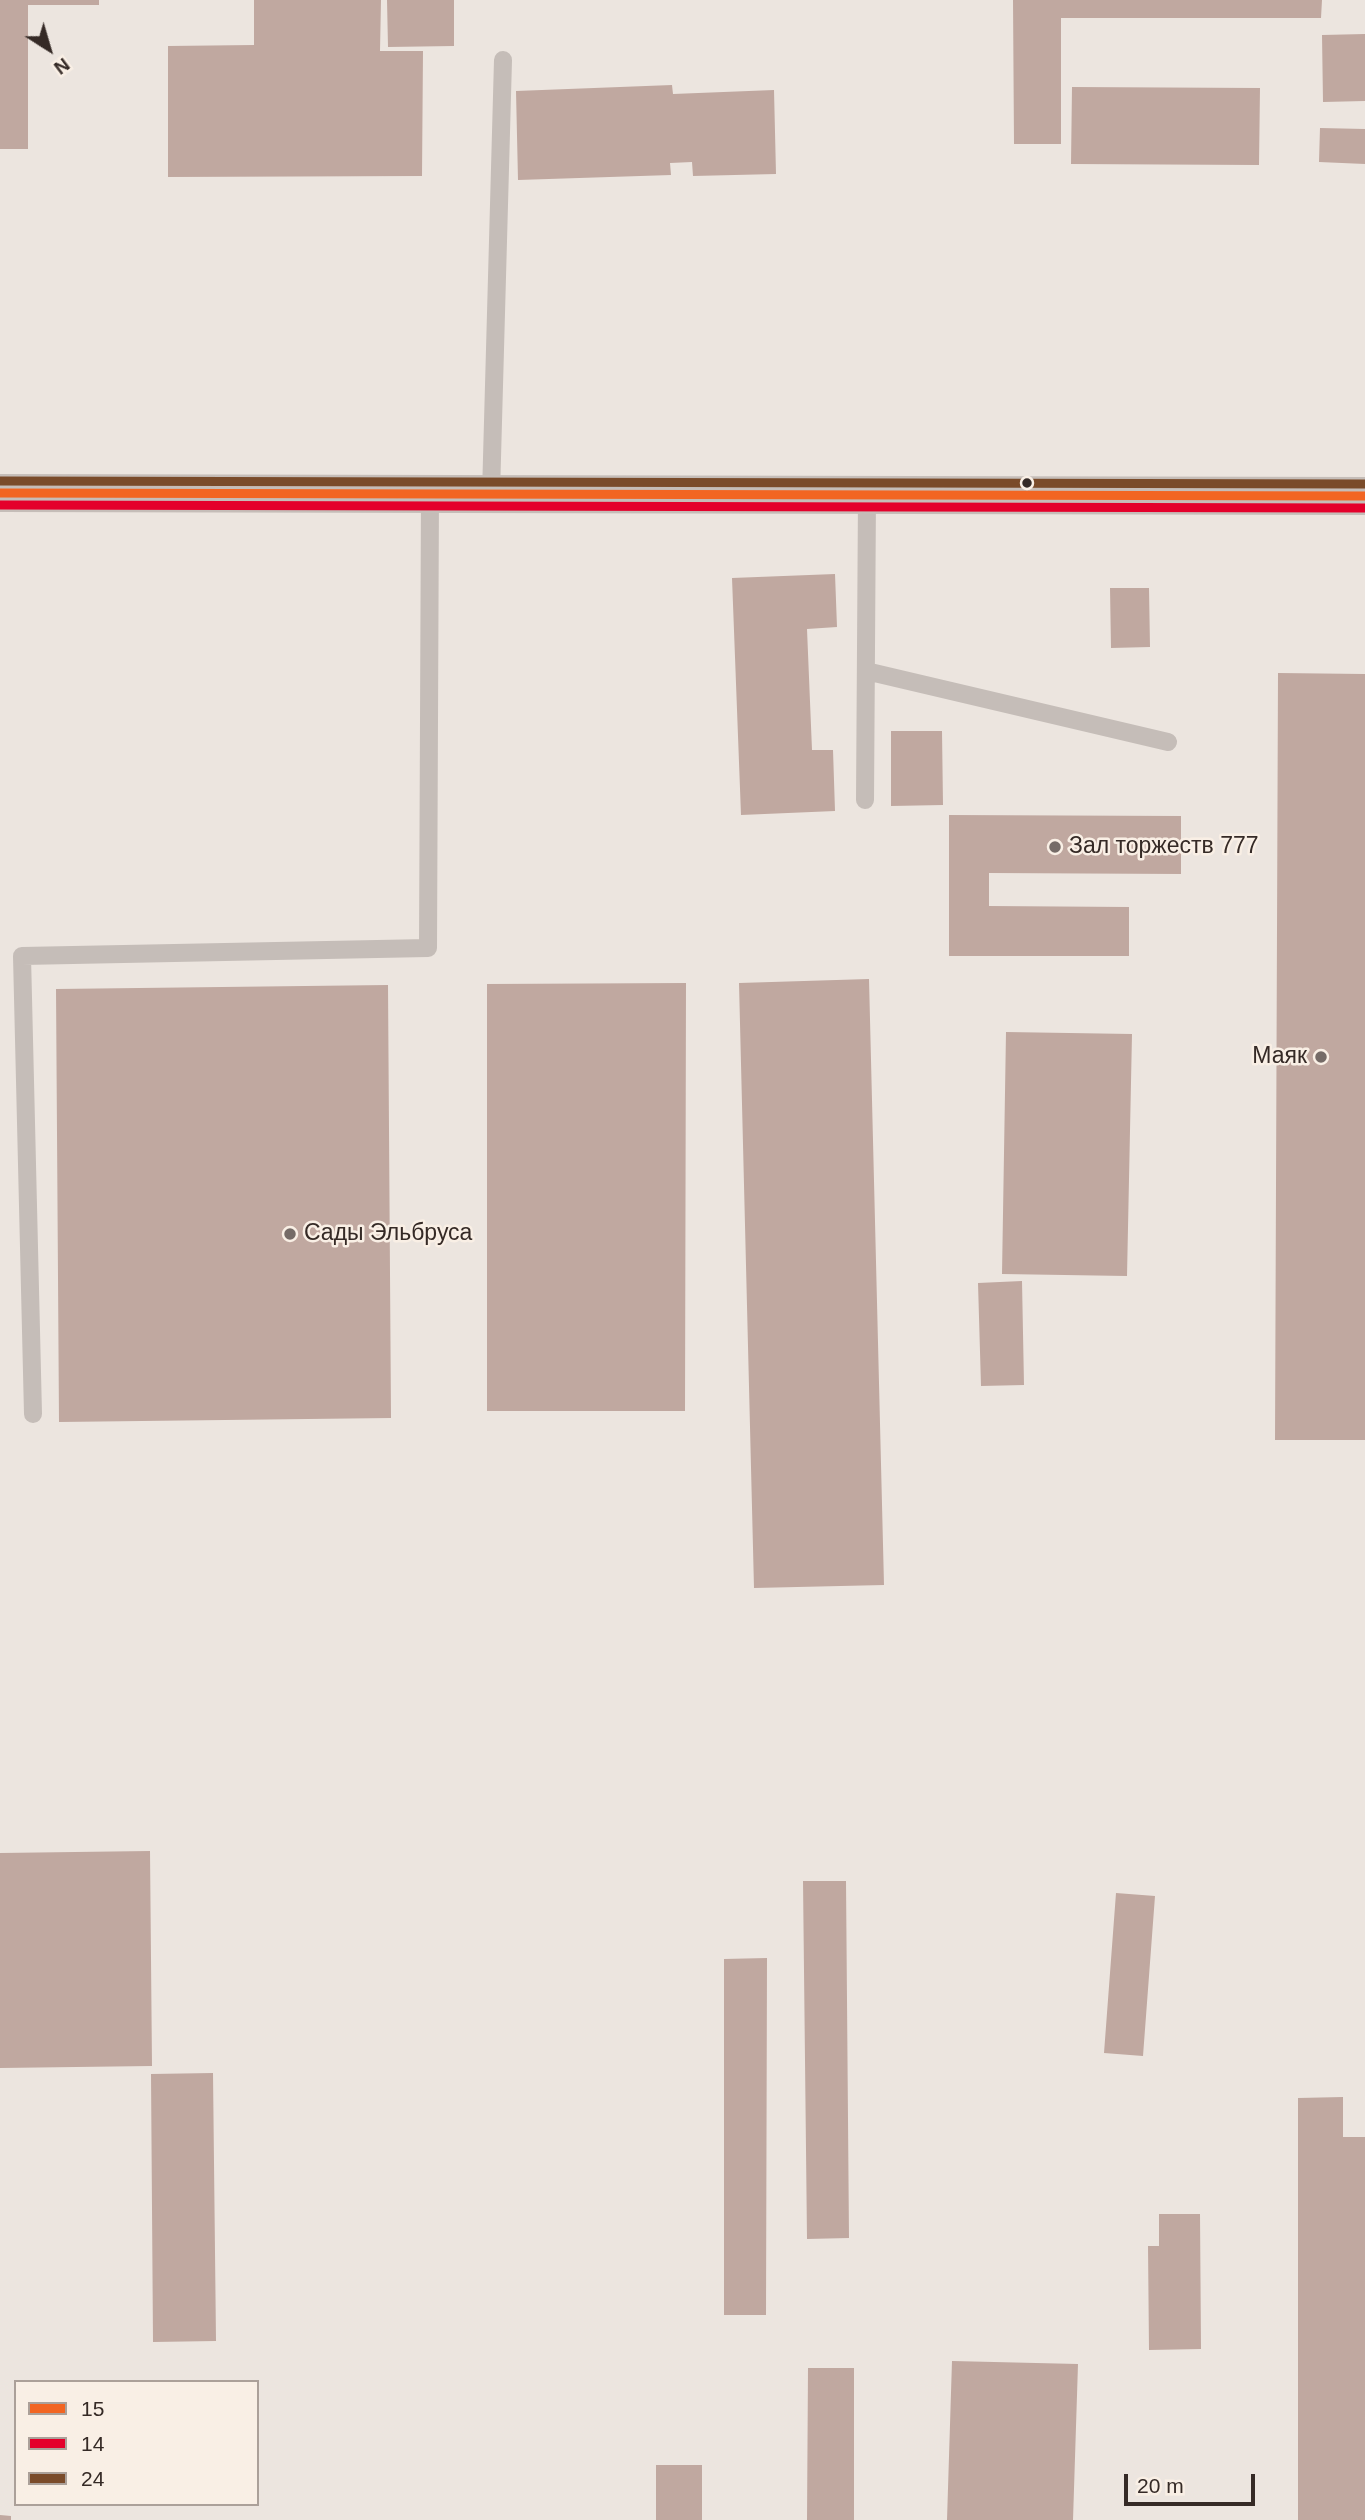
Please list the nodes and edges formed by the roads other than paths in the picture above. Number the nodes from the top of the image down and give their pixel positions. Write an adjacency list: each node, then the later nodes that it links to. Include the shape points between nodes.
1 (503, 60): 4 (lane)
2 (0, 493): 3 (street)
3 (430, 493): 4 (street); 10 (lane, via 428,948 22,956)
4 (491, 494): 5 (street)
5 (867, 495): 6 (street); 7 (lane)
6 (1365, 496)
7 (866, 671): 8 (lane); 9 (lane)
8 (1168, 742)
9 (865, 800)
10 (33, 1415)

